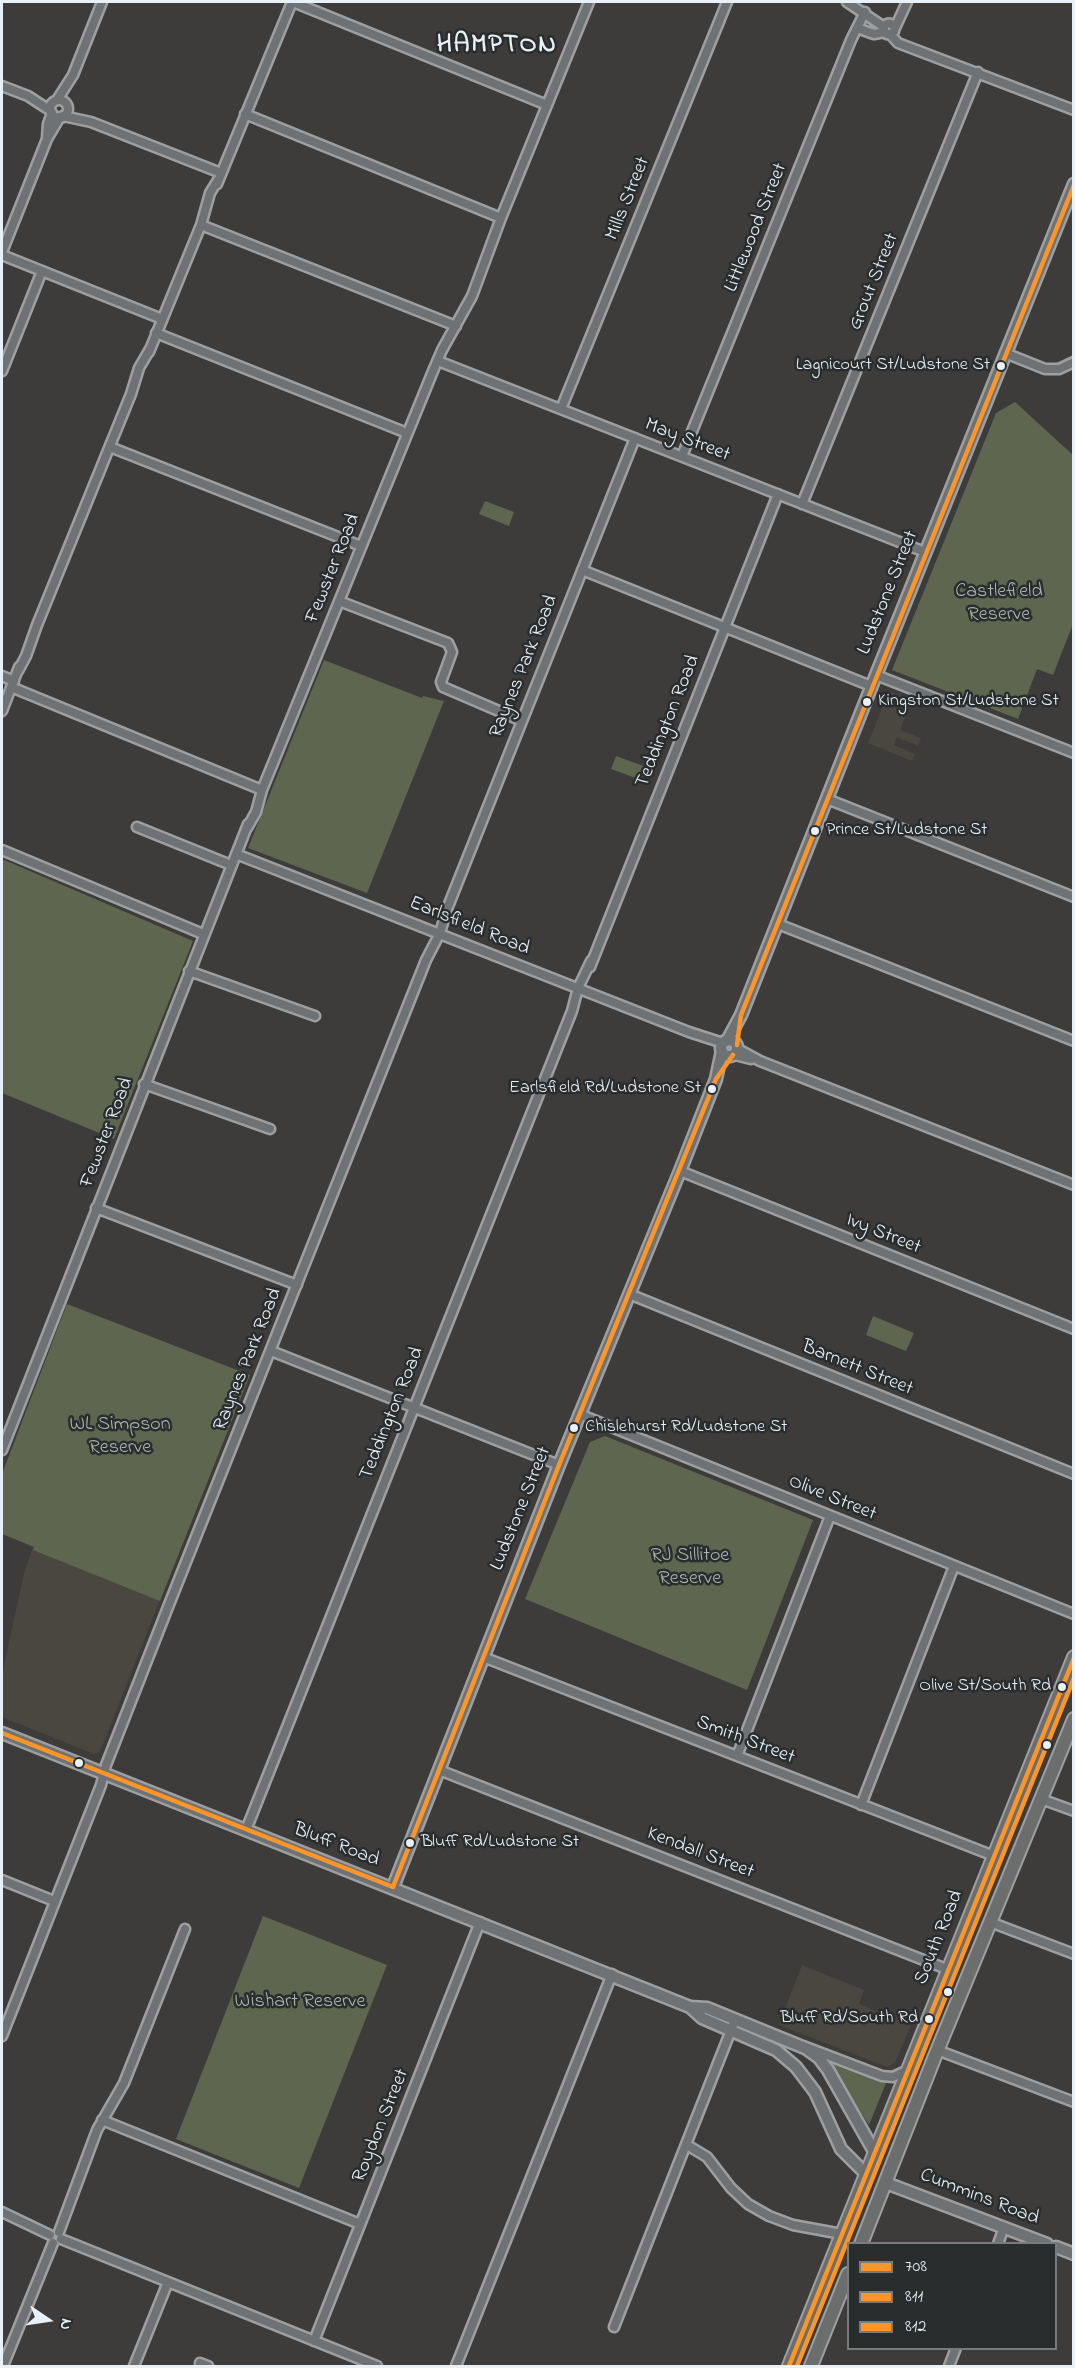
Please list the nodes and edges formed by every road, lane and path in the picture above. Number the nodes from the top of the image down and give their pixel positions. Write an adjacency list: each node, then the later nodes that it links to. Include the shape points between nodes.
1 (102, 2): 11 (street)
2 (292, 2): 15 (street); 19 (street)
3 (589, 2): 15 (street, Fewster Road)
4 (727, 2): 34 (street, Mills Street)
5 (847, 2): 7 (street)
6 (905, 4): 9 (street)
7 (865, 12): 8 (street, Littlewood Street); 9 (street)
8 (857, 28): 9 (street, via 874,34); 38 (street, Littlewood Street)
9 (890, 29): 10 (street, via 908,45)
10 (978, 72): 17 (street); 40 (street, Grout Street)
11 (73, 75): 14 (street); 16 (street)
12 (2, 86): 13 (street)
13 (28, 96): 14 (street); 18 (street)
14 (56, 101): 16 (street); 18 (street, via 51,106)
15 (547, 105): 23 (street, Fewster Road)
16 (67, 106): 18 (street); 20 (street)
17 (1074, 110)
18 (57, 114): 20 (street); 25 (street)
19 (245, 114): 21 (street); 23 (street)
20 (91, 122): 21 (street)
21 (219, 177): 24 (street)
22 (1074, 184): 30 (street, Ludstone Street)
23 (501, 218): 28 (street, Fewster Road, via 472,296)
24 (201, 225): 27 (street); 28 (street)
25 (2, 254): 26 (street)
26 (42, 271): 27 (street); 33 (street)
27 (162, 319): 29 (street)
28 (456, 326): 31 (street, Fewster Road)
29 (156, 333): 35 (street); 37 (street)
30 (1005, 353): 32 (street, via 1045,369 1059,369); 42 (street, Ludstone Street)
31 (438, 361): 34 (street, May Street); 35 (street, Fewster Road)
32 (1074, 362)
33 (2, 371)
34 (561, 409): 36 (street, May Street)
35 (407, 433): 41 (street, Fewster Road)
36 (635, 438): 38 (street, May Street); 43 (street, Raynes Park Road)
37 (110, 447): 41 (street); 48 (street, via 23,651)
38 (682, 456): 39 (street, May Street)
39 (778, 494): 40 (street, May Street); 45 (street, Teddington Road)
40 (802, 504): 42 (street, May Street)
41 (361, 546): 44 (street, Fewster Road)
42 (925, 552): 47 (street, Ludstone Street)
43 (582, 570): 45 (street); 50 (street, Raynes Park Road)
44 (339, 601): 50 (street, via 448,643 452,652 441,682 443,687); 52 (street, Fewster Road)
45 (724, 627): 47 (street); 63 (street, Teddington Road)
46 (2, 676): 48 (street)
47 (873, 680): 51 (street); 53 (street, Ludstone Street)
48 (13, 684): 49 (street); 52 (street)
49 (2, 711)
50 (522, 721): 60 (street, Raynes Park Road)
51 (1074, 753)
52 (261, 790): 56 (street, Fewster Road)
53 (827, 800): 58 (street); 59 (street, Ludstone Street)
54 (136, 827): 57 (street)
55 (2, 850): 61 (street)
56 (236, 854): 57 (street, Fewster Road); 60 (street, Earlsfield Road)
57 (231, 865): 61 (street, Fewster Road)
58 (1074, 897)
59 (778, 924): 65 (street); 66 (street, Ludstone Street)
60 (438, 932): 63 (street, Earlsfield Road); 72 (street, Raynes Park Road)
61 (203, 934): 62 (street, Fewster Road)
62 (189, 971): 64 (street); 67 (street, Fewster Road)
63 (580, 989): 66 (street, Earlsfield Road); 76 (street, Teddington Road)
64 (315, 1016)
65 (1074, 1041)
66 (729, 1048): 69 (street, Ludstone Street); 70 (street, Earlsfield Road)
67 (144, 1084): 68 (street); 71 (street, Fewster Road)
68 (270, 1129)
69 (680, 1171): 73 (street, Ludstone Street); 74 (street, Ivy Street)
70 (1074, 1185)
71 (96, 1208): 72 (street); 78 (street, Fewster Road)
72 (297, 1285): 75 (street, Raynes Park Road)
73 (629, 1294): 77 (street, Ludstone Street); 80 (street, Barnett Street)
74 (1074, 1329)
75 (271, 1351): 76 (street); 90 (street, Raynes Park Road)
76 (414, 1408): 79 (street); 94 (street, Teddington Road)
77 (579, 1414): 79 (street, Ludstone Street); 81 (street, Olive Street)
78 (2, 1450)
79 (559, 1465): 84 (street, Ludstone Street)
80 (1074, 1474)
81 (830, 1516): 82 (street, Olive Street); 88 (street)
82 (954, 1566): 83 (street, Olive Street); 92 (street)
83 (1074, 1614)
84 (483, 1657): 88 (street, Smith Street); 89 (street, Ludstone Street)
85 (1074, 1657): 95 (main road, South Road)
86 (1074, 1719): 91 (main road, South Road)
87 (2, 1733): 90 (street, Bluff Road)
88 (737, 1756): 92 (street, Smith Street)
89 (439, 1770): 97 (street, Ludstone Street); 103 (street, Kendall Street)
90 (103, 1773): 94 (street, Bluff Road); 98 (street, Raynes Park Road)
91 (1041, 1799): 93 (street); 100 (main road, South Road)
92 (861, 1805): 95 (street, Smith Street)
93 (1074, 1811)
94 (246, 1830): 97 (street, Bluff Road)
95 (994, 1856): 103 (main road, South Road)
96 (2, 1880): 98 (street)
97 (393, 1887): 99 (street, Bluff Road)
98 (54, 1901): 107 (street, Raynes Park Road)
99 (480, 1922): 104 (street, Bluff Road); 123 (street, Roydon Street)
100 (990, 1922): 102 (street); 105 (main road, South Road)
101 (185, 1929): 117 (street, via 124,2083)
102 (1074, 1954)
103 (949, 1970): 105 (main road); 113 (main road, South Road)
104 (612, 1974): 106 (street, Bluff Road); 140 (street)
105 (968, 1978): 112 (main road, South Road)
106 (690, 2007): 108 (street, Bluff Road, via 707,2008); 109 (street, Bluff Road, via 702,2018)
107 (4, 2020): 110 (street, Raynes Park Road)
108 (735, 2020): 109 (street); 111 (street, Bluff Road)
109 (731, 2031): 118 (street); 120 (street, Bluff Road, via 776,2050 796,2067 815,2092 841,2149)
110 (2, 2036)
111 (797, 2044): 113 (street, Bluff Road, via 882,2076); 119 (street, Bluff Road, via 815,2055 828,2070)
112 (937, 2050): 115 (main road, South Road); 116 (street)
113 (908, 2070): 114 (main road, South Road)
114 (898, 2094): 115 (main road); 119 (main road, South Road)
115 (918, 2102): 121 (main road, South Road)
116 (1074, 2102)
117 (102, 2120): 123 (street); 126 (street)
118 (687, 2145): 125 (street, via 707,2157 731,2188 769,2217); 134 (street)
119 (875, 2153): 120 (main road, South Road); 121 (main road)
120 (866, 2174): 121 (main road); 125 (main road, South Road)
121 (890, 2181): 124 (street, Cummins Road); 127 (main road, South Road)
122 (2, 2212): 126 (street)
123 (360, 2224): 135 (street, Roydon Street)
124 (1004, 2227): 128 (street); 129 (street, Cummins Road)
125 (842, 2234): 141 (main road, South Road)
126 (56, 2237): 133 (street); 137 (street)
127 (862, 2242)
128 (999, 2242)
129 (1042, 2242)
130 (1057, 2247): 131 (street, Cummins Road)
131 (1074, 2253)
132 (847, 2279): 142 (main road)
133 (168, 2282): 135 (street); 138 (street)
134 (614, 2327)
135 (314, 2341): 139 (street)
136 (956, 2350): 143 (street)
137 (3, 2367)
138 (134, 2367)
139 (377, 2367)
140 (456, 2367)
141 (789, 2367)
142 (811, 2367)
143 (949, 2367)

